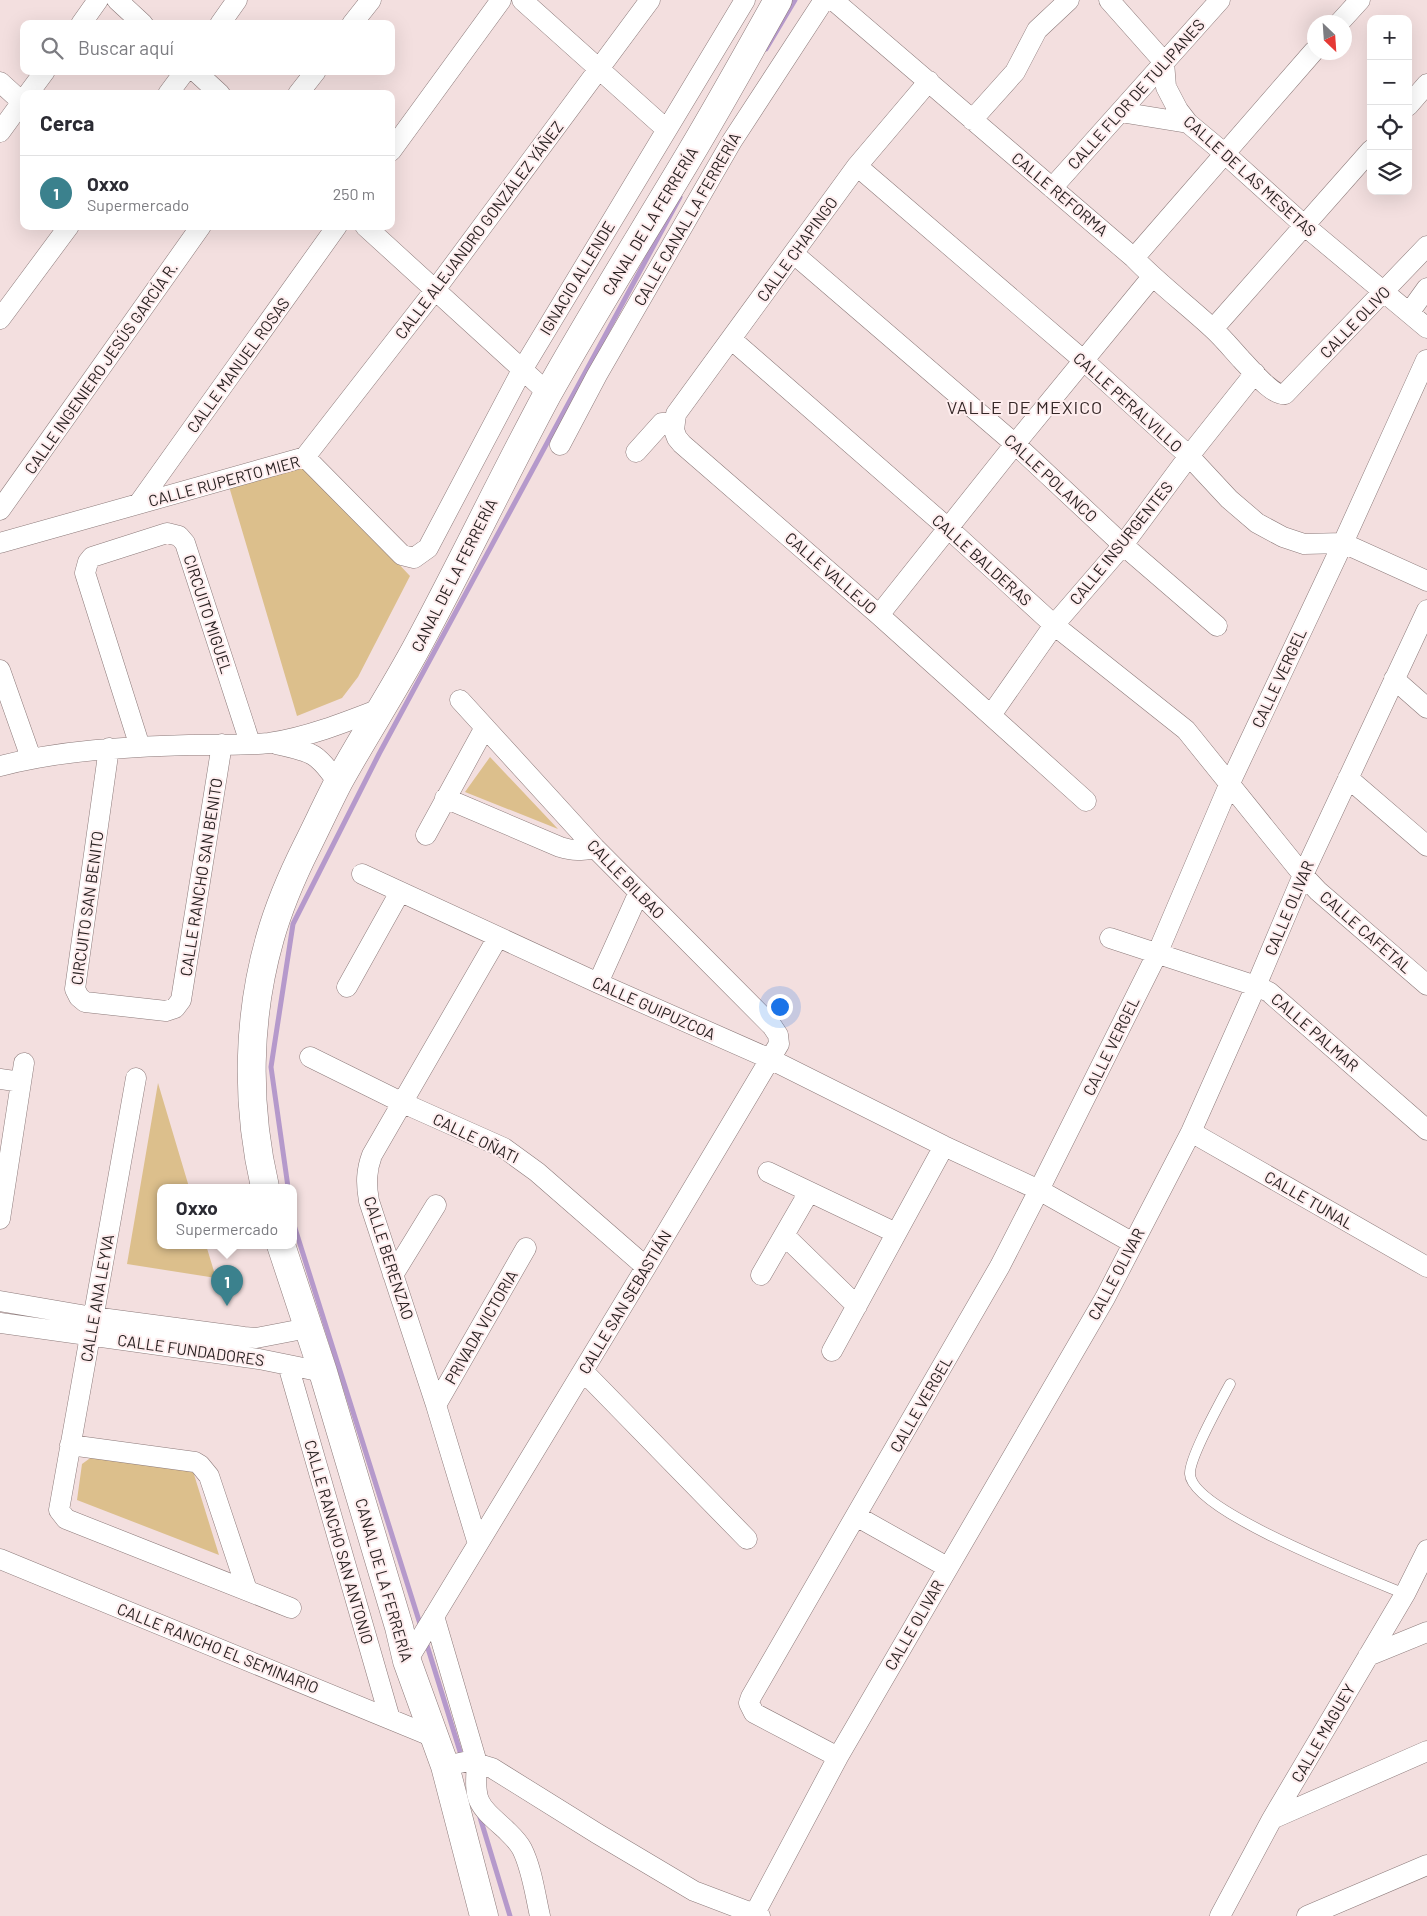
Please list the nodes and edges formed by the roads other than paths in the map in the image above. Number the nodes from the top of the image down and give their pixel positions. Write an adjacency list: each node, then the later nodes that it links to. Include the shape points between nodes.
1 (98, 0): 17 (street)
2 (117, 0): 18 (street)
3 (237, 0): 19 (street)
4 (371, 0): 20 (street)
5 (500, 0): 43 (street)
6 (522, 0): 23 (street)
7 (650, 0): 23 (street, CALLE ALEJANDRO GONZÁLEZ YÁÑEZ)
8 (745, 0): 41 (street, IGNACIO ALLENDE)
9 (778, 0): 69 (street, CANAL DE LA FERRERÍA)
10 (824, 0): 72 (street, CALLE CANAL LA FERRERÍA, via 732,141)
11 (833, 0): 28 (street, CALLE REFORMA)
12 (1069, 0): 39 (street, via 1037,30 1015,72)
13 (1109, 0): 22 (street)
14 (1220, 0): 22 (street, CALLE FLOR DE TULIPANES)
15 (1360, 0): 16 (street)
16 (1346, 15)
17 (83, 20)
18 (139, 20)
19 (223, 20)
20 (355, 20)
21 (1307, 60): 44 (street)
22 (1164, 62): 38 (street, CALLE FLOR DE TULIPANES); 40 (street, CALLE DE LAS MESETAS, via 1166,87)
23 (600, 69): 41 (street); 58 (street, CALLE ALEJANDRO GONZÁLEZ YÁÑEZ)
24 (42, 75): 31 (street)
25 (181, 75): 32 (street)
26 (199, 75): 33 (street)
27 (313, 75): 34 (street)
28 (929, 81): 39 (street, CALLE REFORMA); 46 (street, CALLE CHAPINGO)
29 (0, 82): 35 (street)
30 (1427, 84): 37 (street)
31 (31, 90)
32 (171, 90)
33 (216, 90)
34 (301, 90)
35 (20, 95)
36 (20, 105): 42 (street)
37 (1409, 105)
38 (1120, 112): 40 (street); 47 (street, CALLE FLOR DE TULIPANES)
39 (972, 120): 47 (street, CALLE REFORMA)
40 (1188, 123): 44 (street, CALLE DE LAS MESETAS)
41 (666, 129): 67 (street, IGNACIO ALLENDE)
42 (0, 132)
43 (395, 145)
44 (1224, 153): 48 (street, CALLE DE LAS MESETAS); 55 (street)
45 (1367, 155): 48 (street)
46 (857, 166): 54 (street, CALLE CHAPINGO); 65 (street, CALLE PERALVILLO)
47 (1052, 188): 55 (street, CALLE REFORMA)
48 (1305, 226): 59 (street, CALLE DE LAS MESETAS); 63 (street)
49 (66, 230): 61 (street)
50 (199, 230): 78 (street, CALLE INGENIERO JESÚS GARCÍA R.)
51 (334, 230): 77 (street, CALLE MANUEL ROSAS)
52 (369, 230): 58 (street)
53 (1427, 246): 59 (street, CALLE OLIVO)
54 (794, 254): 64 (street, CALLE CHAPINGO); 73 (street, CALLE POLANCO)
55 (1134, 258): 56 (street, CALLE REFORMA)
56 (1152, 277): 63 (street, CALLE REFORMA); 65 (street)
57 (1427, 288): 60 (street)
58 (436, 290): 67 (street); 76 (street, CALLE ALEJANDRO GONZÁLEZ YÁÑEZ)
59 (1384, 293): 60 (street, CALLE DE LAS MESETAS); 70 (street, CALLE OLIVO)
60 (1409, 313): 62 (street, CALLE DE LAS MESETAS)
61 (0, 319)
62 (1427, 328)
63 (1213, 329): 68 (street, CALLE REFORMA)
64 (731, 339): 71 (street, CALLE CHAPINGO, via 676,414); 79 (street, CALLE BALDERAS)
65 (1083, 360): 73 (street); 75 (street, CALLE PERALVILLO)
66 (1426, 360): 81 (street, CALLE VERGEL)
67 (522, 370): 69 (street); 83 (street, IGNACIO ALLENDE, via 428,548)
68 (1255, 373): 70 (street, CALLE REFORMA); 75 (street, CALLE INSURGENTES)
69 (548, 393): 92 (street, CANAL DE LA FERRERÍA)
70 (1281, 395)
71 (674, 426): 74 (street, via 662,423); 86 (street, CALLE VALLEJO, via 676,438 682,444)
72 (560, 444)
73 (1015, 444): 79 (street); 82 (street, CALLE POLANCO)
74 (636, 452)
75 (1188, 456): 81 (street, CALLE PERALVILLO, via 1229,499 1265,528 1304,544); 82 (street, CALLE INSURGENTES)
76 (304, 457): 77 (street, CALLE RUPERTO MIER); 83 (street, CALLE RUPERTO MIER, via 402,555)
77 (139, 503): 80 (street, CALLE RUPERTO MIER)
78 (0, 510)
79 (949, 530): 86 (street); 87 (street, CALLE BALDERAS)
80 (0, 543)
81 (1343, 543): 84 (street, CALLE PERALVILLO); 104 (street, CALLE VERGEL)
82 (1123, 545): 87 (street, CALLE INSURGENTES); 88 (street, CALLE POLANCO)
83 (414, 558)
84 (1427, 581)
85 (1427, 610): 90 (street, CALLE OLIVAR)
86 (879, 615): 94 (street, CALLE VALLEJO)
87 (1054, 625): 94 (street, CALLE INSURGENTES); 104 (street, CALLE BALDERAS, via 1186,730)
88 (1217, 626)
89 (0, 670): 100 (street)
90 (1394, 679): 93 (street); 102 (street, CALLE OLIVAR)
91 (460, 700): 95 (street, CALLE BILBAO)
92 (382, 708): 96 (street, via 318,731); 103 (street, CANAL DE LA FERRERÍA)
93 (1427, 708)
94 (991, 715): 106 (street, CALLE VALLEJO)
95 (484, 729): 105 (street); 109 (street, CALLE BILBAO)
96 (260, 743): 97 (street); 98 (street, CIRCUITO MIGUEL, via 185,542 179,536 167,533 92,557 85,573); 103 (street, via 306,751 323,762)
97 (222, 744): 98 (street); 121 (street, CALLE RANCHO SAN BENITO, via 181,1000)
98 (140, 747): 99 (street)
99 (109, 748): 100 (street); 121 (street, CIRCUITO SAN BENITO, via 75,989 85,1002 166,1011)
100 (31, 758): 101 (street)
101 (0, 766)
102 (1348, 778): 108 (street); 111 (street, CALLE OLIVAR)
103 (338, 783): 131 (street, CANAL DE LA FERRERÍA, via 280,906 256,1002 252,1107)
104 (1229, 785): 111 (street, CALLE CAFETAL); 116 (street, CALLE VERGEL)
105 (445, 798): 107 (street); 109 (street, via 560,847 573,851)
106 (1086, 801)
107 (426, 835)
108 (1427, 846)
109 (595, 848): 113 (street, CALLE BILBAO)
110 (362, 874): 112 (street, CALLE GUIPUZCOA)
111 (1303, 875): 118 (street, CALLE CAFETAL); 119 (street, CALLE OLIVAR)
112 (400, 892): 114 (street, CALLE GUIPUZCOA); 120 (street)
113 (639, 892): 117 (street); 123 (street, CALLE BILBAO, via 772,1026 779,1044)
114 (498, 937): 117 (street, CALLE GUIPUZCOA); 126 (street, CALLE BERENZAO)
115 (1110, 938): 116 (street, CALLE PALMAR)
116 (1157, 954): 119 (street, CALLE PALMAR); 132 (street, CALLE VERGEL)
117 (598, 983): 123 (street, CALLE GUIPUZCOA)
118 (1427, 985)
119 (1256, 986): 127 (street, CALLE PALMAR, via 1269,992); 128 (street, CALLE OLIVAR)
120 (347, 987)
121 (175, 1008)
122 (310, 1057): 126 (street, CALLE OÑATI)
123 (770, 1059): 129 (street, CALLE GUIPUZCOA); 142 (street, CALLE SAN SEBASTIÁN)
124 (136, 1078): 149 (street, CALLE ANA LEYVA)
125 (0, 1079): 134 (street, via 22,1073)
126 (403, 1103): 142 (street, CALLE OÑATI, via 504,1148 521,1159); 144 (street, CALLE BERENZAO, via 366,1170 369,1200)
127 (1427, 1130)
128 (1191, 1132): 139 (street, CALLE OLIVAR); 143 (street, CALLE TUNAL)
129 (944, 1146): 132 (street, CALLE GUIPUZCOA); 137 (street)
130 (768, 1172): 133 (street)
131 (264, 1184)
132 (1039, 1190): 139 (street, CALLE GUIPUZCOA); 158 (street, CALLE VERGEL, via 1000,1266)
133 (810, 1192): 137 (street); 138 (street)
134 (2, 1195): 136 (street)
135 (436, 1205): 144 (street)
136 (0, 1219)
137 (896, 1233): 147 (street)
138 (785, 1236): 145 (street); 147 (street)
139 (1133, 1243): 163 (street, CALLE OLIVAR, via 1105,1298)
140 (526, 1248): 156 (street, PRIVADA VICTORIA)
141 (282, 1249): 150 (street, CANAL DE LA FERRERÍA)
142 (646, 1267): 153 (street, CALLE SAN SEBASTIÁN)
143 (1427, 1267)
144 (394, 1275): 156 (street, CALLE BERENZAO)
145 (761, 1275)
146 (0, 1301): 149 (street, CALLE FUNDADORES)
147 (857, 1306): 151 (street)
148 (0, 1322): 149 (street, CALLE FUNDADORES)
149 (91, 1326): 150 (street, CALLE FUNDADORES, via 256,1338); 152 (street, CALLE FUNDADORES); 157 (street, CALLE ANA LEYVA)
150 (308, 1328): 154 (street, CANAL DE LA FERRERÍA)
151 (832, 1351)
152 (288, 1365): 154 (street, CALLE FUNDADORES); 171 (street, CALLE RANCHO SAN ANTONIO)
153 (583, 1371): 159 (street); 160 (street, CALLE SAN SEBASTIÁN)
154 (323, 1372): 170 (street, CANAL DE LA FERRERÍA)
155 (1230, 1384): 165 (lane, via 1193,1459 1189,1475 1196,1488 1211,1502 1304,1552)
156 (436, 1405): 160 (street, CALLE BERENZAO)
157 (70, 1445): 164 (street, via 200,1465 209,1476); 164 (street, CALLE ANA LEYVA, via 59,1510 63,1517)
158 (856, 1516): 163 (street); 174 (street, CALLE VERGEL, via 749,1703 754,1713)
159 (748, 1539)
160 (478, 1544): 167 (street, CALLE SAN SEBASTIÁN)
161 (1427, 1550): 165 (street, CALLE MAGUEY)
162 (0, 1559): 171 (street, CALLE RANCHO EL SEMINARIO)
163 (947, 1567): 174 (street, CALLE OLIVAR)
164 (248, 1590): 166 (street)
165 (1405, 1594): 169 (street, CALLE MAGUEY)
166 (291, 1608)
167 (434, 1616): 170 (street, CALLE SAN SEBASTIÁN); 175 (street)
168 (1427, 1632): 169 (street)
169 (1368, 1656): 176 (street, CALLE MAGUEY)
170 (407, 1661): 172 (street, CANAL DE LA FERRERÍA)
171 (390, 1719): 172 (street, CALLE RANCHO EL SEMINARIO)
172 (436, 1738): 175 (street, CANAL DE LA FERRERÍA)
173 (1427, 1751): 176 (street)
174 (838, 1757): 178 (street, CALLE OLIVAR)
175 (461, 1764): 178 (street, via 507,1776 694,1891); 179 (street, CANAL DE LA FERRERÍA); 180 (street, via 476,1785 478,1799 486,1812 513,1836 522,1849)
176 (1272, 1819): 181 (street, CALLE MAGUEY)
177 (1427, 1865): 182 (street)
178 (758, 1915)
179 (484, 1916)
180 (540, 1916)
181 (1220, 1916)
182 (1307, 1916)

